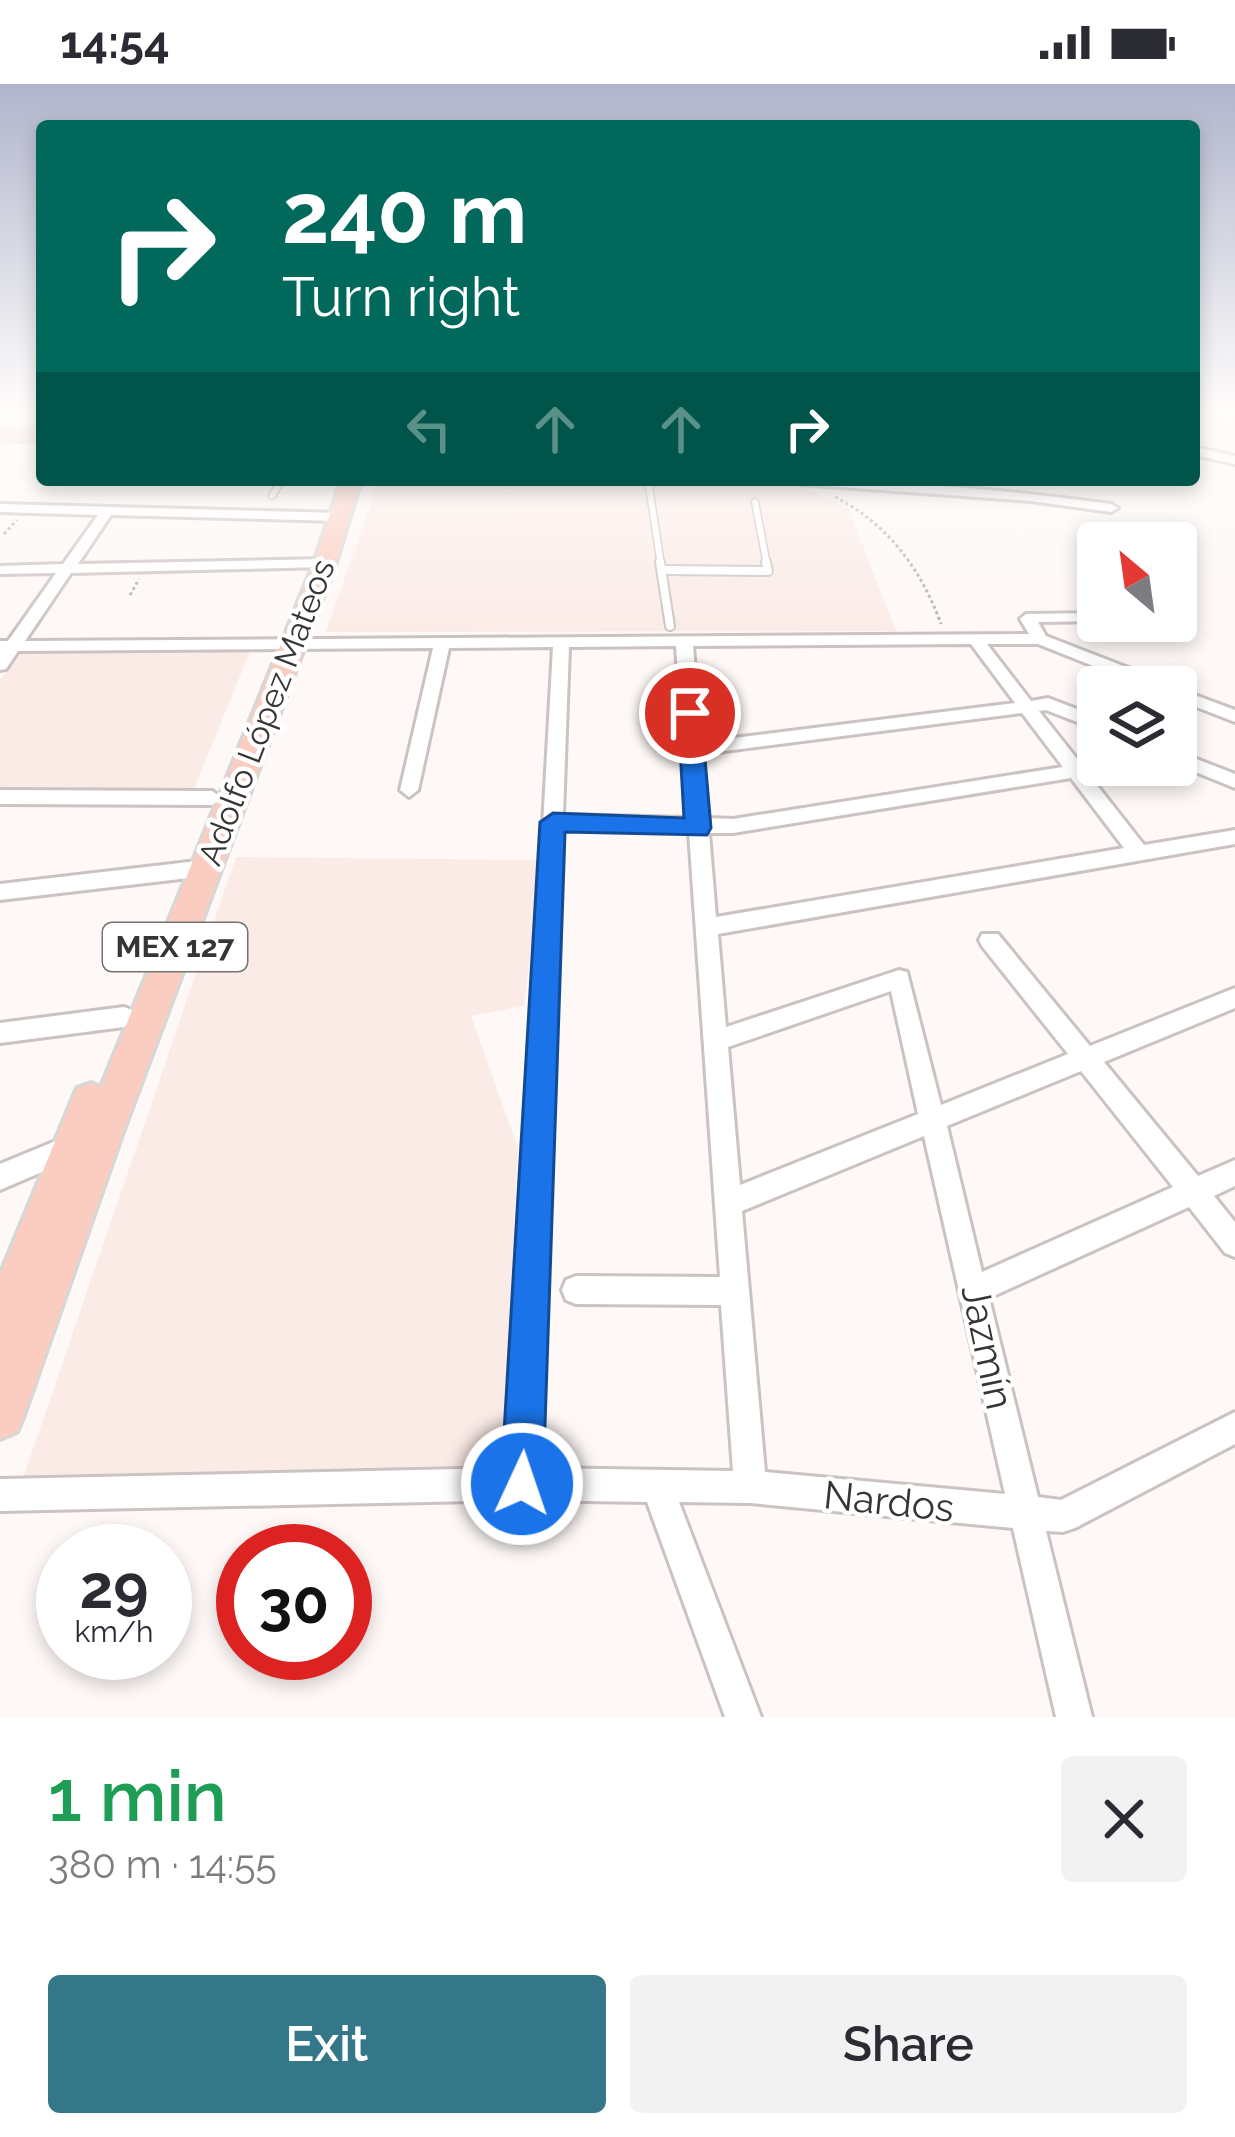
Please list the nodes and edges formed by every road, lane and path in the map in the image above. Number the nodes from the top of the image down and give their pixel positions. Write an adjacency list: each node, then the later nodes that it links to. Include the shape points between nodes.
1 (278, 486): 6 (lane)
2 (337, 486): 12 (main road, Adolfo López Mateos / MEX 127)
3 (348, 486): 12 (main road, Adolfo López Mateos / MEX 127)
4 (650, 486): 16 (lane)
5 (918, 486): 10 (street)
6 (272, 496)
7 (832, 496): 19 (path, via 900,547)
8 (755, 502): 16 (lane, via 768,571)
9 (0, 508): 11 (street)
10 (1112, 508)
11 (107, 511): 12 (street); 14 (street)
12 (332, 517): 13 (main road, Adolfo López Mateos / MEX 127)
13 (315, 563): 14 (street); 24 (main road, Adolfo López Mateos / MEX 127)
14 (64, 569): 15 (street); 25 (street)
15 (0, 570)
16 (662, 570): 18 (lane)
17 (1077, 617): 21 (street, via 1032,617)
18 (677, 634): 19 (street); 22 (street); 32 (street)
19 (946, 640): 20 (street)
20 (975, 640): 21 (street); 29 (street)
21 (1040, 640): 27 (street)
22 (561, 642): 23 (street); 40 (street)
23 (442, 643): 24 (street); 37 (street)
24 (282, 644): 25 (street); 39 (main road, Adolfo López Mateos / MEX 127); 44 (main road, Adolfo López Mateos / MEX 127)
25 (7, 646): 26 (street)
26 (0, 665)
27 (1107, 666)
28 (1197, 701): 31 (street)
29 (1028, 705): 30 (street); 32 (street); 34 (street)
30 (1077, 716)
31 (1235, 716)
32 (692, 749): 41 (street)
33 (1197, 766): 35 (street)
34 (1077, 770): 41 (street)
35 (1235, 781)
36 (1089, 786): 43 (street)
37 (409, 790)
38 (0, 797): 39 (street)
39 (212, 798): 44 (main road, Adolfo López Mateos / MEX 127)
40 (553, 822): 41 (street); 66 (street)
41 (698, 828): 46 (street)
42 (1235, 837): 43 (street)
43 (1139, 853): 46 (street)
44 (194, 869): 45 (street); 49 (main road, Adolfo López Mateos / MEX 127); 54 (main road, Adolfo López Mateos / MEX 127)
45 (0, 892)
46 (706, 927): 51 (street)
47 (990, 940): 52 (street)
48 (1235, 998): 52 (street)
49 (124, 1017): 50 (street); 54 (main road, Adolfo López Mateos / MEX 127)
50 (0, 1033)
51 (716, 1041): 53 (street, Jazmín, via 899,979); 58 (street)
52 (1086, 1058): 53 (street); 57 (street)
53 (935, 1119): 58 (street); 60 (street, Jazmín)
54 (88, 1139): 56 (street); 63 (main road, Adolfo López Mateos / MEX 127); 64 (main road, Adolfo López Mateos / MEX 127)
55 (1235, 1173): 57 (street)
56 (0, 1177)
57 (1193, 1192): 59 (street); 60 (street)
58 (728, 1203): 62 (street)
59 (1235, 1243)
60 (976, 1289): 70 (street, Jazmín)
61 (576, 1290): 62 (street)
62 (735, 1292): 68 (street)
63 (0, 1330)
64 (0, 1415)
65 (1235, 1427): 70 (street, Nardos, via 1063,1516)
66 (522, 1484): 67 (street, Nardos); 69 (street, Nardos)
67 (658, 1486): 68 (street, Nardos); 71 (street)
68 (751, 1487): 70 (street, Nardos)
69 (0, 1496)
70 (1023, 1515): 72 (street, Jazmín)
71 (742, 1717)
72 (1074, 1717)

